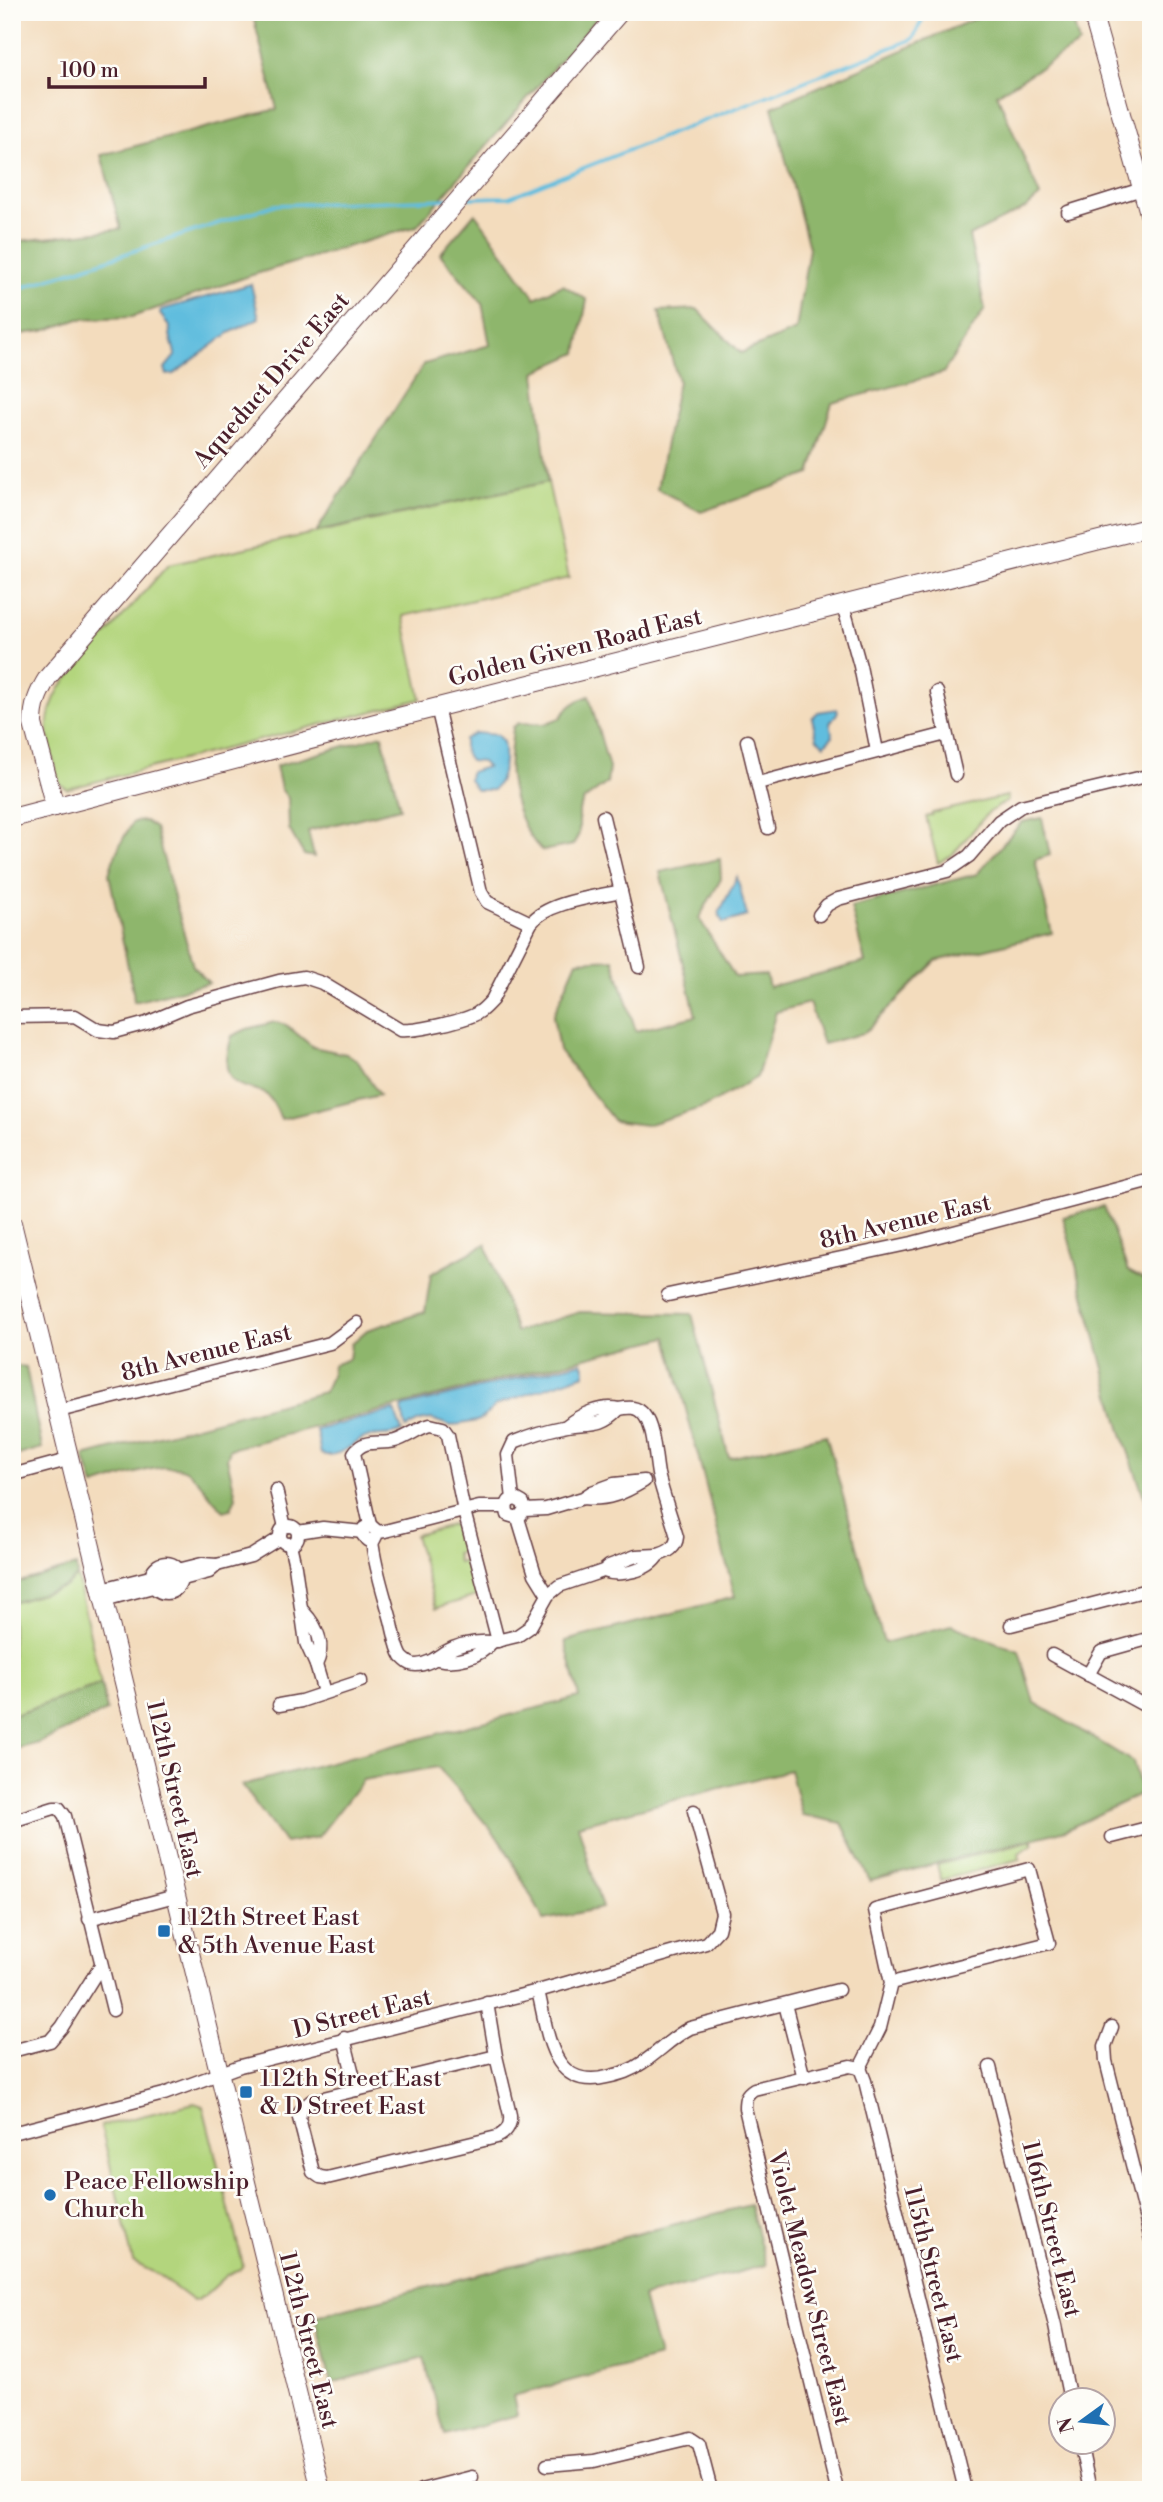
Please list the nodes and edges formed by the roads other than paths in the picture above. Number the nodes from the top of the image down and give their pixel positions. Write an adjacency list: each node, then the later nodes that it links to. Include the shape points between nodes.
1 (620, 12): 16 (street, Aqueduct Drive East, via 48,677 37,695 33,724)
2 (1092, 12): 3 (street)
3 (1142, 189): 4 (street); 5 (street)
4 (1068, 212)
5 (1151, 220)
6 (1151, 527): 7 (street, Golden Given Road East)
7 (843, 605): 9 (street, Golden Given Road East); 12 (street)
8 (937, 692): 10 (street)
9 (437, 708): 16 (street, Golden Given Road East); 22 (street, via 481,892 487,902)
10 (946, 734): 12 (street); 13 (street)
11 (747, 741): 15 (street)
12 (877, 751): 15 (street)
13 (956, 775)
14 (1151, 775): 21 (street, via 1021,806 999,821 957,866 838,899)
15 (758, 783): 19 (street)
16 (55, 807): 18 (street, Golden Given Road East)
17 (603, 817): 20 (street)
18 (12, 818)
19 (768, 828)
20 (621, 891): 22 (street, via 543,911); 23 (street)
21 (819, 915)
22 (531, 923): 24 (street, via 485,1007 473,1015 414,1031 400,1030 304,977 187,1006 114,1032 98,1030 75,1016)
23 (639, 967)
24 (12, 1017)
25 (1151, 1181): 27 (street, 8th Avenue East, via 912,1243)
26 (12, 1223): 29 (street, 112th Street East)
27 (668, 1295)
28 (357, 1323): 29 (street, 8th Avenue East, via 330,1343)
29 (59, 1411): 30 (street, 112th Street East)
30 (71, 1459): 31 (street); 42 (street, 112th Street East)
31 (12, 1475)
32 (659, 1477): 34 (street, via 647,1420 636,1408 598,1409 566,1426 514,1443 508,1455); 36 (street, via 622,1494 583,1498); 43 (street, via 677,1538 673,1548 631,1572 612,1575 603,1571 569,1581)
33 (276, 1490): 38 (street)
34 (509, 1503): 35 (street); 36 (street, via 523,1503)
35 (464, 1511): 37 (street); 37 (street, via 448,1436 436,1425 424,1426 393,1441 364,1444 354,1454); 46 (street)
36 (521, 1514): 43 (street, via 535,1574)
37 (371, 1532): 38 (street, via 323,1528); 46 (street, via 382,1592 404,1659 416,1665 462,1660)
38 (288, 1535): 39 (street, via 209,1572); 50 (street, via 306,1643)
39 (180, 1575): 40 (street, via 172,1564 163,1564 155,1569); 40 (street, via 178,1588 170,1592 161,1592)
40 (153, 1581): 42 (street)
41 (1151, 1589): 44 (street)
42 (103, 1594): 57 (street, 112th Street East)
43 (548, 1595): 46 (street, via 530,1627)
44 (1011, 1625)
45 (1151, 1638): 48 (street, via 1101,1652)
46 (495, 1642)
47 (1052, 1655): 48 (street)
48 (1088, 1675): 52 (street)
49 (361, 1681): 50 (street)
50 (324, 1692): 51 (street, via 301,1702)
51 (279, 1704)
52 (1151, 1709)
53 (694, 1811): 62 (street, D Street East, via 722,1913 718,1930 706,1943)
54 (12, 1821): 58 (street, via 59,1808 65,1816)
55 (1151, 1827): 56 (street)
56 (1112, 1837)
57 (175, 1896): 58 (street); 72 (street, 112th Street East)
58 (89, 1919): 59 (street)
59 (101, 1965): 65 (street); 68 (street, via 50,2041)
60 (891, 1983): 60 (street, via 875,1910 1029,1869 1049,1943); 71 (street, via 880,2028)
61 (838, 1990): 64 (street)
62 (538, 1991): 63 (street, D Street East); 64 (street, via 557,2060 574,2076 590,2080 633,2069 690,2028)
63 (487, 2003): 67 (street, D Street East); 69 (street)
64 (785, 2004): 73 (street)
65 (113, 2010)
66 (1112, 2027): 76 (street, via 1105,2046 1106,2061)
67 (344, 2038): 72 (street, D Street East); 74 (street)
68 (12, 2051)
69 (496, 2056): 74 (street); 74 (street, via 510,2115 510,2125 497,2137 320,2177 309,2164 301,2110 311,2101)
70 (990, 2067): 77 (street, 116th Street East)
71 (860, 2068): 73 (street, via 850,2066); 85 (street, 115th Street East)
72 (219, 2074): 75 (street, D Street East, via 164,2094); 81 (street, 112th Street East)
73 (804, 2078): 84 (street, Violet Meadow Street East, via 754,2090 746,2096 744,2108)
74 (357, 2090)
75 (12, 2133)
76 (1151, 2240)
77 (1067, 2386)
78 (1083, 2456): 86 (street)
79 (547, 2465): 83 (street, via 594,2461 690,2438 699,2444)
80 (472, 2477): 82 (street)
81 (321, 2490)
82 (421, 2490)
83 (711, 2490)
84 (837, 2490)
85 (964, 2490)
86 (1090, 2490)

